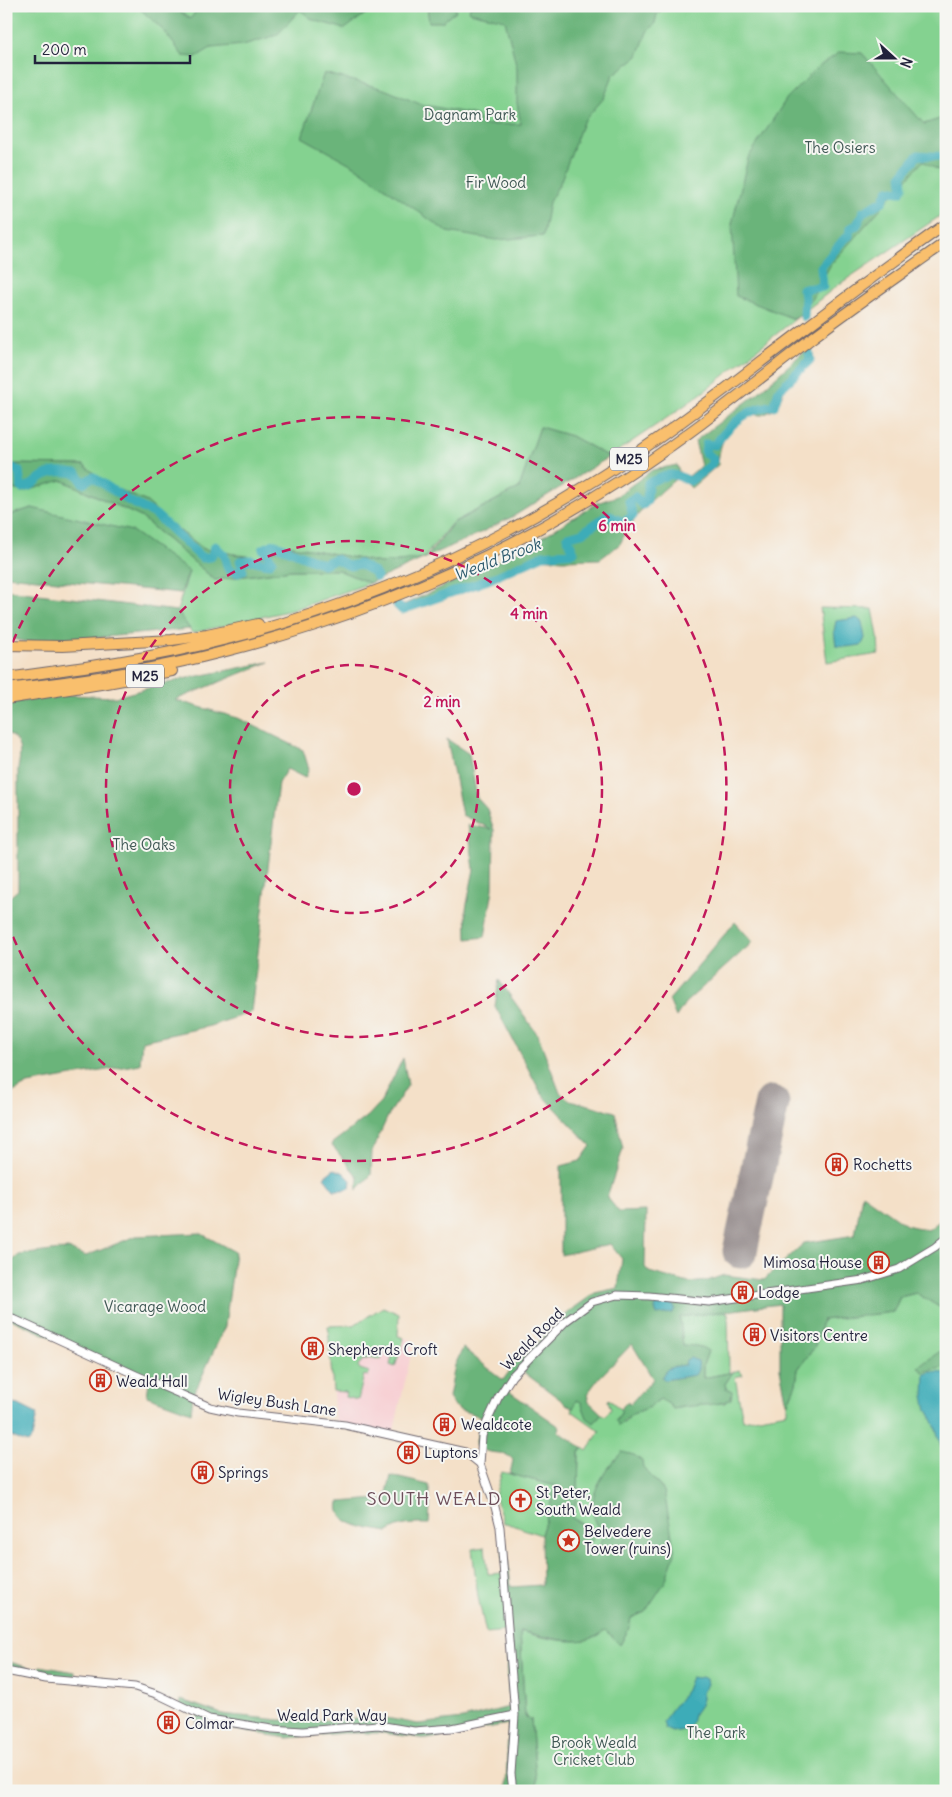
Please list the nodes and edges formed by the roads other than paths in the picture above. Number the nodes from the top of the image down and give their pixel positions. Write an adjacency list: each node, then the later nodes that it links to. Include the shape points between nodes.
1 (946, 224): 3 (highway, M25, via 670,431 578,491 429,568 353,599)
2 (946, 242): 4 (highway, M25, via 855,306 672,445 570,511 479,559 404,593)
3 (274, 625): 5 (highway, M25, via 255,624 172,640 63,646); 6 (highway, M25, via 146,657)
4 (280, 637): 7 (highway, M25, via 143,670); 8 (highway, M25, via 249,652 193,666)
5 (6, 645)
6 (6, 678)
7 (8, 690)
8 (6, 699)
9 (946, 1238): 11 (street, Weald Road, via 899,1269 864,1280 709,1302 617,1294 592,1302 566,1322 512,1376 498,1398)
10 (6, 1318): 12 (street, Wigley Bush Lane, via 210,1407 345,1425)
11 (481, 1444): 12 (street); 13 (street, Weald Road)
12 (469, 1454): 13 (street, Wigley Bush Lane)
13 (480, 1464): 15 (street, Weald Road, via 500,1527)
14 (6, 1671): 15 (street, Weald Park Way, via 46,1680 135,1687 209,1719 272,1729 303,1731 378,1725 414,1731 452,1728)
15 (515, 1715): 16 (street, Weald Road)
16 (513, 1791)

